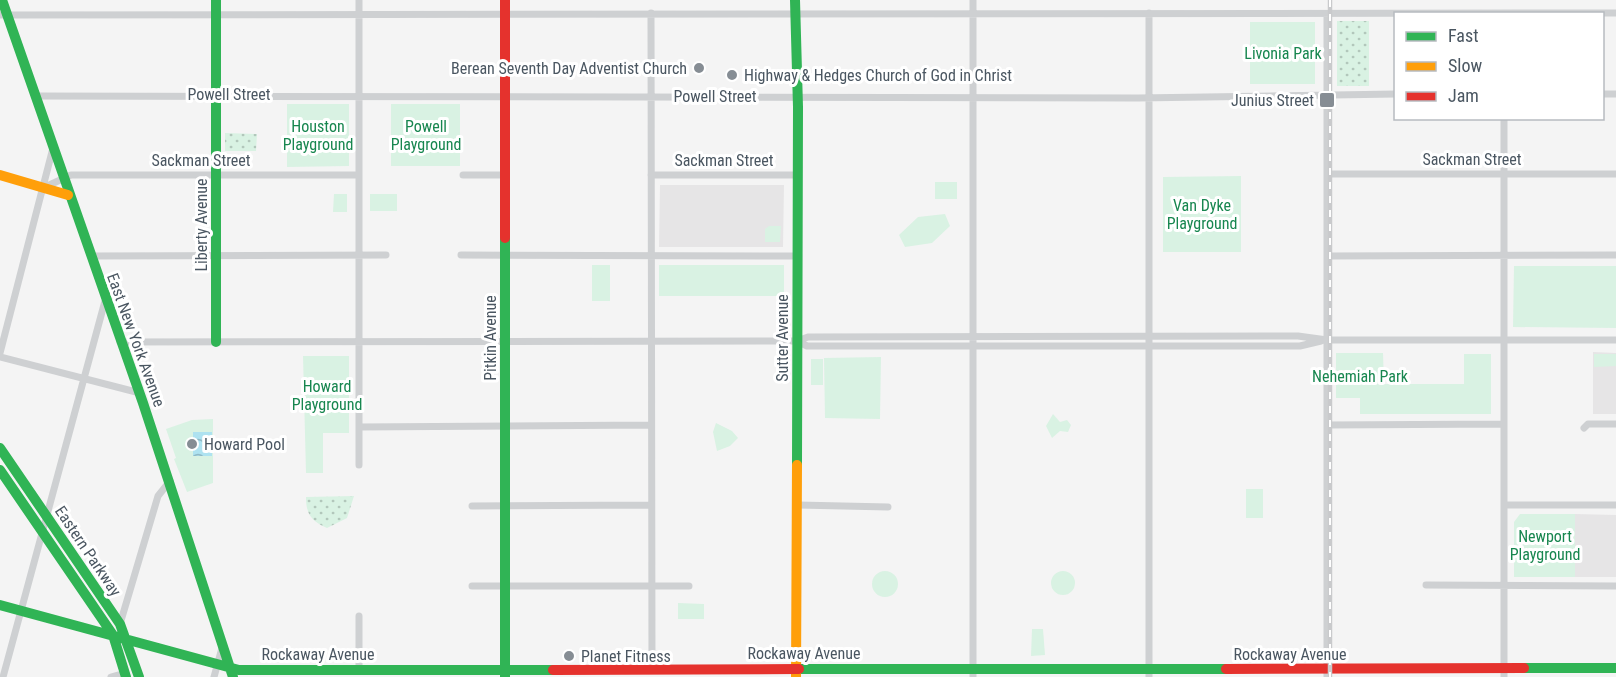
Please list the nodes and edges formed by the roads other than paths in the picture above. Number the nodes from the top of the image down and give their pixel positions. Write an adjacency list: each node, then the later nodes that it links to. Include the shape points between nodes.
1 (4, 0): 16 (street, East New York Avenue)
2 (216, 0): 12 (street, Liberty Avenue)
3 (359, 0): 13 (street)
4 (505, 0): 7 (street, Pitkin Avenue)
5 (795, 0): 9 (street, Sutter Avenue)
6 (973, 0): 10 (street)
7 (505, 13): 8 (street); 13 (street); 20 (street, Pitkin Avenue)
8 (651, 13): 9 (street); 23 (street)
9 (795, 13): 10 (street); 24 (street, Sutter Avenue)
10 (973, 13): 11 (street); 25 (street)
11 (1149, 13): 14 (street); 26 (street)
12 (216, 14): 13 (street); 16 (street); 17 (street, Liberty Avenue)
13 (359, 14): 18 (street)
14 (1327, 14): 15 (street); 21 (street)
15 (1394, 14)
16 (4, 15): 22 (street, East New York Avenue)
17 (216, 94): 18 (street, Powell Street); 22 (street, Powell Street); 33 (street, Liberty Avenue)
18 (359, 94): 20 (street, Powell Street); 34 (street)
19 (1394, 94): 21 (street, Powell Street)
20 (505, 95): 23 (street, Powell Street); 36 (street, Pitkin Avenue)
21 (1328, 95): 26 (street, Powell Street); 29 (street)
22 (35, 96): 28 (street, East New York Avenue)
23 (651, 96): 24 (street, Powell Street); 37 (street)
24 (796, 97): 25 (street, Powell Street); 38 (street, Sutter Avenue)
25 (973, 97): 26 (street, Powell Street); 54 (street)
26 (1149, 98): 55 (street)
27 (1504, 120): 30 (street)
28 (54, 145): 39 (street, East New York Avenue); 40 (street)
29 (1327, 174): 30 (street, Sackman Street); 52 (street)
30 (1504, 174): 31 (street, Sackman Street); 44 (street)
31 (1616, 174)
32 (0, 175): 40 (street)
33 (216, 175): 34 (street, Sackman Street); 39 (street, Sackman Street); 47 (street, Liberty Avenue)
34 (359, 175): 48 (street)
35 (463, 175): 36 (street)
36 (504, 175): 49 (street, Pitkin Avenue)
37 (651, 175): 38 (street, Sackman Street); 50 (street)
38 (798, 175): 51 (street, Sutter Avenue)
39 (64, 178): 40 (street, Sackman Street); 41 (street, East New York Avenue)
40 (45, 187): 41 (street); 67 (street)
41 (68, 195): 46 (street, East New York Avenue)
42 (386, 255): 48 (street)
43 (461, 255): 49 (street)
44 (1504, 255): 45 (street); 52 (street); 59 (street)
45 (1616, 255)
46 (91, 256): 47 (street); 53 (street, East New York Avenue)
47 (216, 256): 48 (street); 63 (street, Liberty Avenue)
48 (358, 256): 64 (street)
49 (505, 256): 50 (street); 56 (street, Pitkin Avenue)
50 (651, 256): 51 (street); 57 (street)
51 (797, 256): 61 (street, Sutter Avenue)
52 (1328, 256): 58 (street)
53 (105, 301): 62 (street, East New York Avenue); 68 (street)
54 (972, 336): 55 (street); 61 (street, via 808,336); 65 (street)
55 (1148, 336): 58 (street, via 1298,336); 66 (street)
56 (505, 340): 57 (street); 64 (street); 74 (street, Pitkin Avenue)
57 (651, 340): 61 (street); 72 (street)
58 (1327, 340): 59 (street); 66 (street, via 1300,345); 73 (street)
59 (1504, 340): 60 (street); 70 (street)
60 (1616, 340)
61 (797, 341): 65 (street, via 807,346); 81 (street, Sutter Avenue)
62 (120, 342): 63 (street); 69 (street, East New York Avenue)
63 (216, 342): 64 (street)
64 (359, 342): 75 (street)
65 (972, 346): 66 (street); 112 (street)
66 (1148, 346): 109 (street)
67 (0, 355): 68 (street)
68 (83, 380): 69 (street); 88 (street)
69 (140, 393): 80 (street, East New York Avenue)
70 (1504, 424): 73 (street); 82 (street)
71 (1616, 424): 76 (street, via 1588,424)
72 (651, 425): 74 (street); 86 (street)
73 (1327, 425): 113 (street)
74 (505, 426): 75 (street); 85 (street, Pitkin Avenue)
75 (359, 427): 78 (street)
76 (1584, 428)
77 (0, 448): 88 (street, Eastern Parkway)
78 (359, 465)
79 (0, 470): 89 (street, Eastern Parkway)
80 (170, 482): 100 (street, via 158,496); 103 (street, East New York Avenue)
81 (798, 505): 87 (street); 111 (street, Sutter Avenue)
82 (1504, 505): 83 (street); 95 (street)
83 (1616, 505)
84 (472, 506): 85 (street)
85 (505, 506): 86 (street); 92 (street, Pitkin Avenue)
86 (651, 506): 93 (street)
87 (888, 507)
88 (45, 516): 89 (street); 100 (street, Eastern Parkway)
89 (41, 532): 98 (street); 101 (street, Eastern Parkway)
90 (1426, 585): 95 (street)
91 (472, 586): 92 (street)
92 (505, 586): 93 (street); 110 (street, Pitkin Avenue)
93 (651, 586): 94 (street); 107 (street)
94 (689, 586)
95 (1504, 586): 96 (street); 114 (street)
96 (1616, 586)
97 (0, 605): 98 (street, Rockaway Avenue)
98 (21, 610): 101 (street, Rockaway Avenue); 116 (street)
99 (359, 616): 106 (street)
100 (120, 624): 102 (street, Eastern Parkway)
101 (113, 635): 102 (street, Rockaway Avenue); 115 (street, Eastern Parkway)
102 (127, 640): 104 (street, Rockaway Avenue); 118 (street, Eastern Parkway)
103 (222, 645): 104 (street); 108 (street, East New York Avenue)
104 (217, 664): 108 (street, Rockaway Avenue); 119 (street)
105 (1616, 668): 114 (street, Rockaway Avenue)
106 (359, 669): 108 (street, Rockaway Avenue); 110 (street, Rockaway Avenue)
107 (652, 669): 110 (street, Rockaway Avenue); 111 (street, Rockaway Avenue)
108 (232, 672)
109 (1149, 672): 112 (street, Rockaway Avenue); 113 (street, Rockaway Avenue)
110 (505, 673)
111 (796, 673): 112 (street, Rockaway Avenue)
112 (973, 673)
113 (1327, 673): 114 (street, Rockaway Avenue)
114 (1504, 673)
115 (125, 675): 117 (street)
116 (3, 677)
117 (111, 677)
118 (139, 677)
119 (214, 677)

